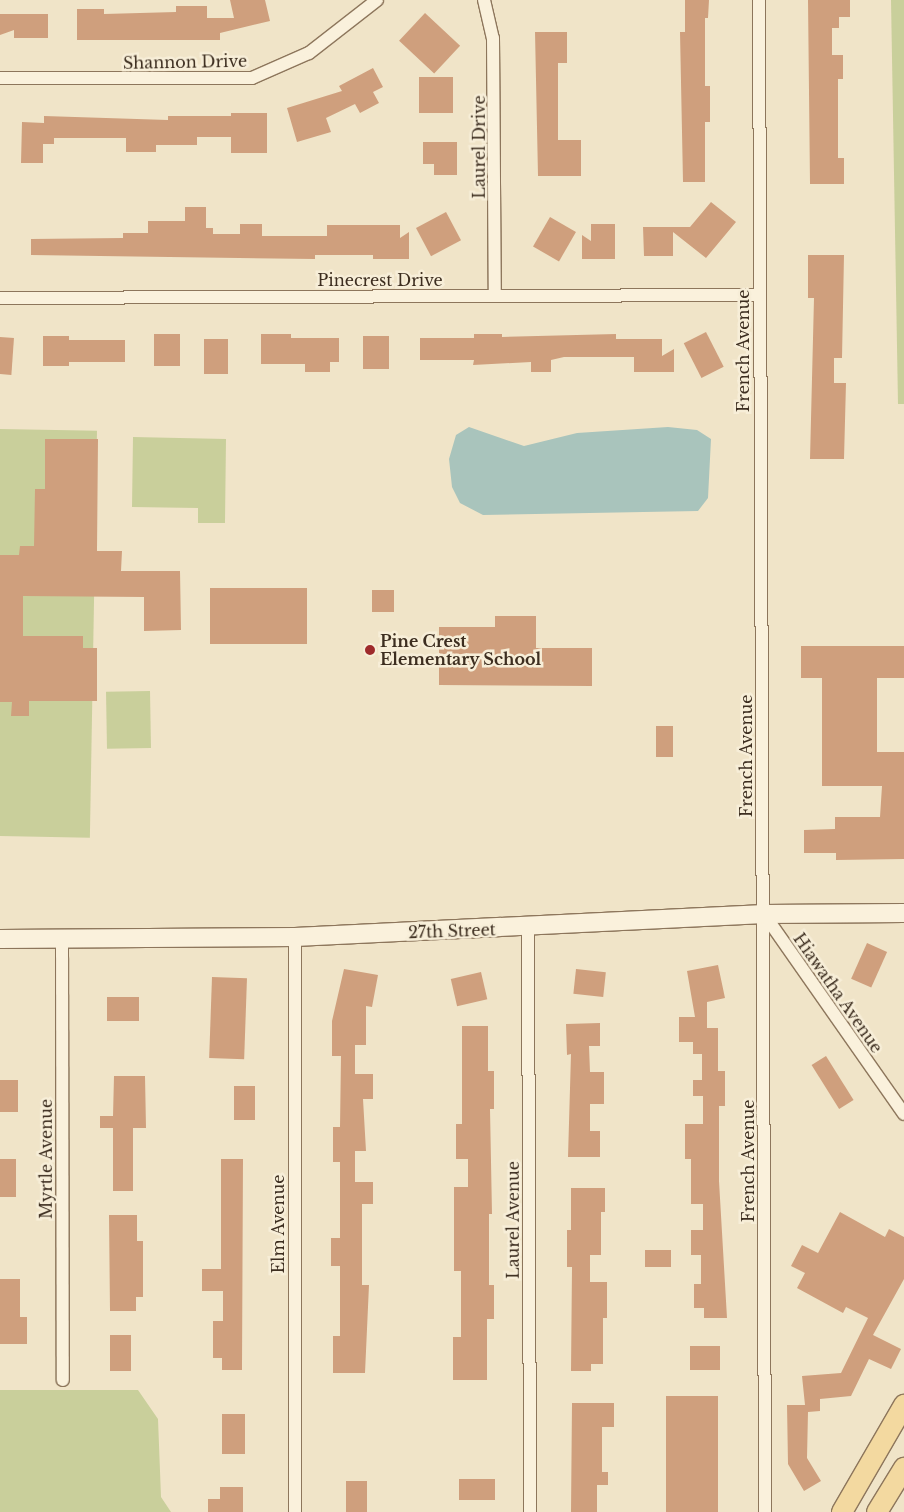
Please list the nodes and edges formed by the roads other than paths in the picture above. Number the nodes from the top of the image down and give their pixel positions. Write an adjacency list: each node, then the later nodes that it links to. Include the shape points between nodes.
1 (377, 0): 4 (street, Shannon Drive, via 309,52 252,78)
2 (484, 0): 6 (street, Laurel Drive, via 493,38)
3 (759, 0): 5 (street, French Avenue)
4 (0, 78)
5 (759, 295): 6 (street, Pinecrest Drive); 9 (street, French Avenue)
6 (495, 296): 7 (street, Pinecrest Drive)
7 (0, 298)
8 (904, 913): 9 (main road, 27th Street)
9 (764, 914): 10 (main road, 27th Street); 14 (street, Hiawatha Avenue); 20 (street, French Avenue)
10 (528, 928): 11 (main road, 27th Street); 19 (street, Laurel Avenue)
11 (295, 937): 13 (main road, 27th Street); 18 (street, Elm Avenue)
12 (0, 939): 13 (main road, 27th Street)
13 (62, 939): 15 (street, Myrtle Avenue)
14 (904, 1114)
15 (63, 1380)
16 (904, 1405): 21 (main road)
17 (904, 1468): 22 (main road)
18 (295, 1512)
19 (530, 1512)
20 (765, 1512)
21 (842, 1512)
22 (877, 1512)

